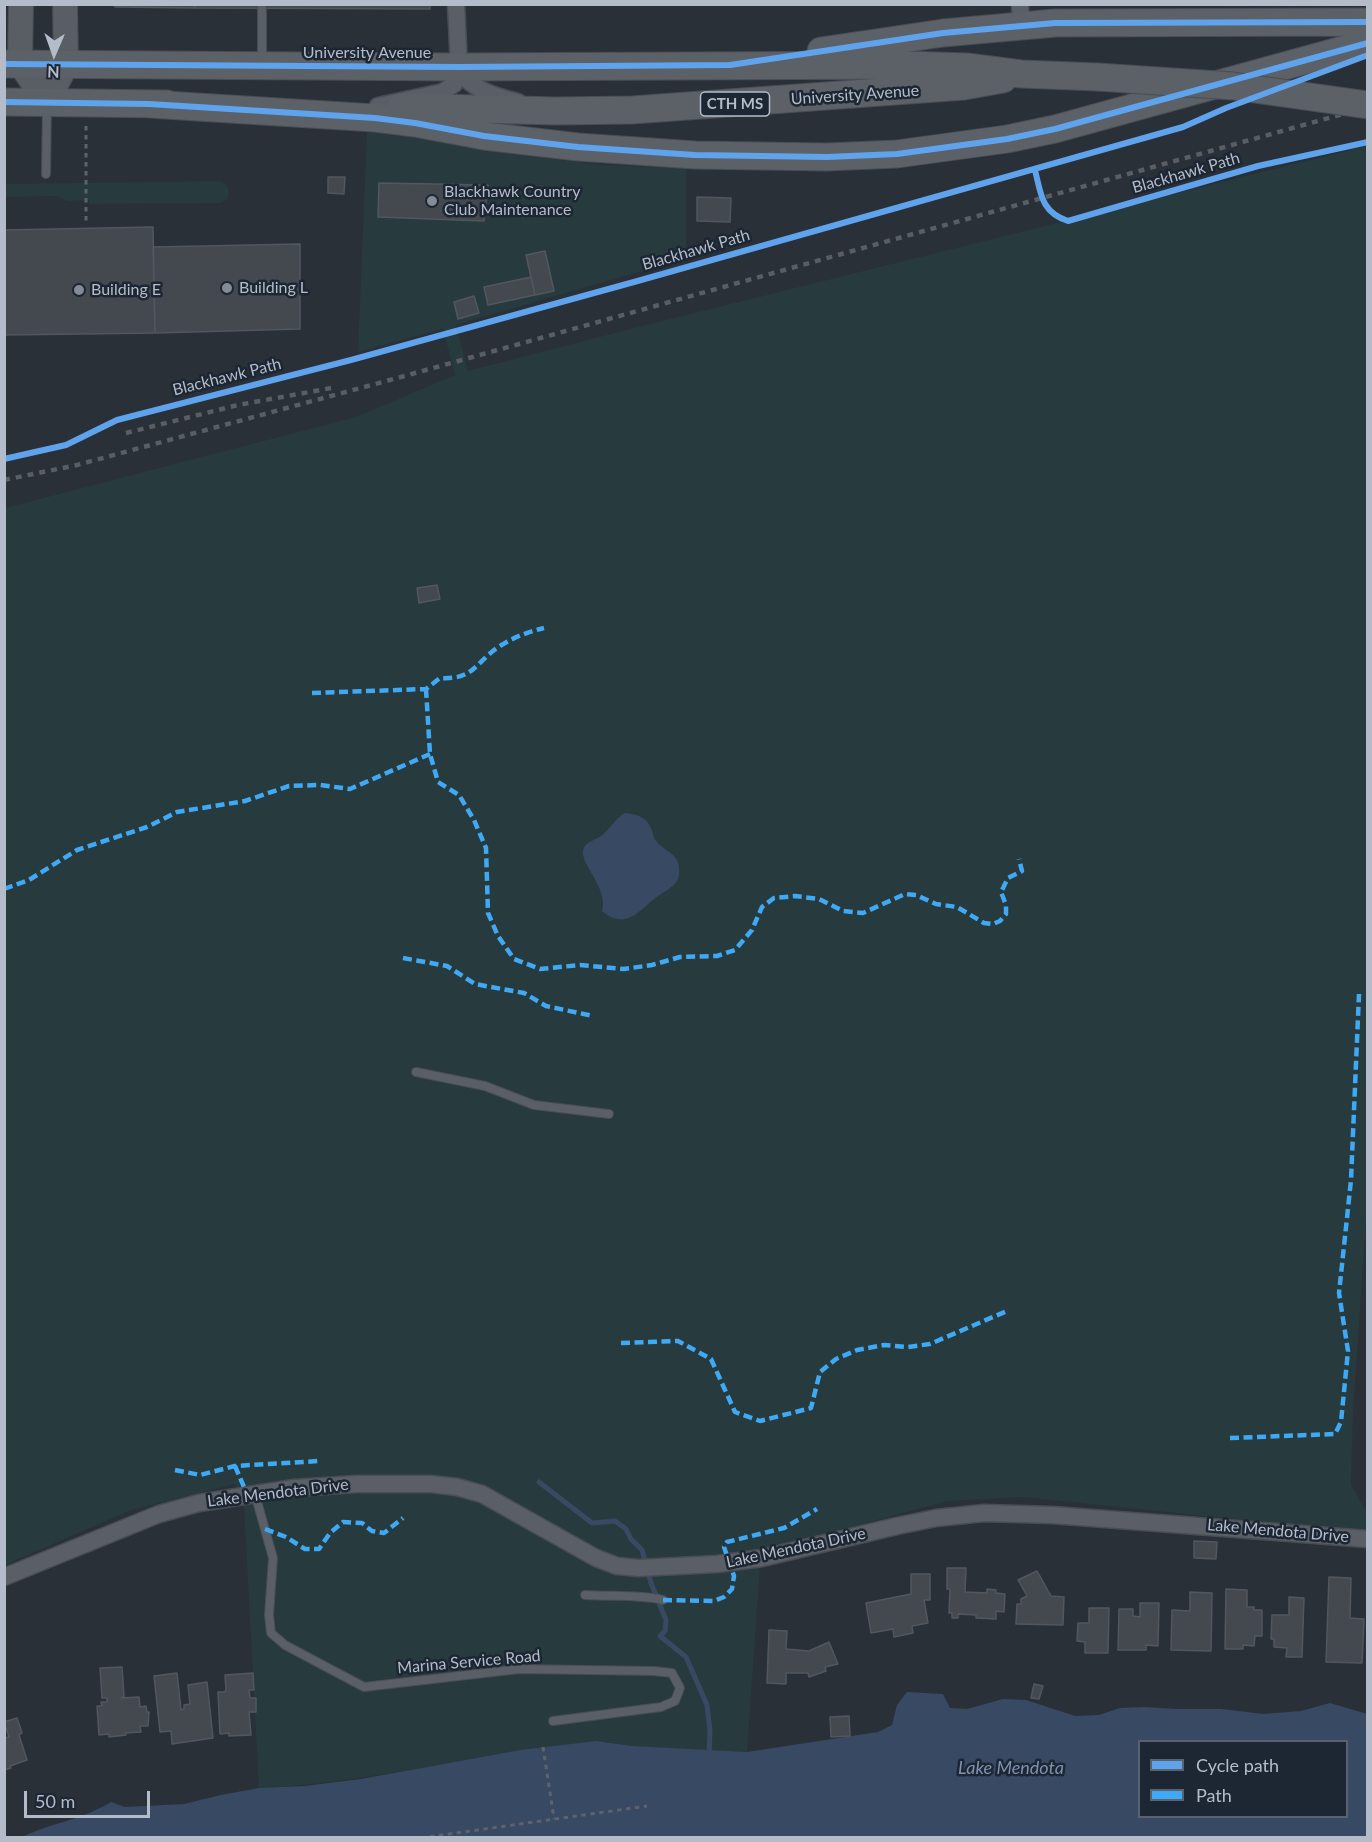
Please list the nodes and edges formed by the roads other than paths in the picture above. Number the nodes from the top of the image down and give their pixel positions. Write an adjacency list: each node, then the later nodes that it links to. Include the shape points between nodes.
1 (21, 4): 8 (street)
2 (65, 4): 10 (street)
3 (456, 4): 12 (street)
4 (262, 8): 11 (lane)
5 (1020, 15): 6 (main road, via 1054,23); 9 (main road, via 943,33)
6 (1368, 22)
7 (1368, 43): 16 (main road, via 1055,129 897,154 816,157 606,150 375,118)
8 (12, 64): 10 (main road, University Avenue / CTH MS); 15 (street)
9 (730, 64): 12 (main road, University Avenue / CTH MS); 13 (main road, University Avenue / CTH MS, via 947,66)
10 (66, 65): 11 (main road, University Avenue / CTH MS); 15 (street)
11 (262, 66): 12 (main road, University Avenue / CTH MS)
12 (459, 67): 18 (street, via 456,82 446,91); 19 (street, via 466,80 483,90)
13 (1021, 74): 17 (main road, University Avenue / CTH MS, bridge, via 1233,86); 19 (main road, University Avenue / CTH MS, via 977,85 913,91 648,110)
14 (4, 102): 15 (main road, University Avenue / CTH MS)
15 (47, 103): 16 (main road, University Avenue / CTH MS); 20 (lane)
16 (149, 104): 18 (main road, University Avenue / CTH MS)
17 (1368, 105)
18 (378, 106): 19 (main road, University Avenue / CTH MS)
19 (556, 111)
20 (46, 174)
21 (416, 1072): 22 (lane, via 484,1086 534,1105)
22 (609, 1114)
23 (255, 1493): 24 (street, Lake Mendota Drive, via 357,1484 457,1487 482,1494 596,1558 617,1566 639,1568 762,1558 906,1524 984,1512); 25 (street, Lake Mendota Drive, via 159,1514); 28 (lane, Marina Service Road, via 273,1558 271,1633 285,1645 364,1687 519,1669 672,1673 680,1688 675,1701 661,1707)
24 (1368, 1539)
25 (4, 1578)
26 (585, 1595): 27 (lane)
27 (663, 1600)
28 (553, 1721)

